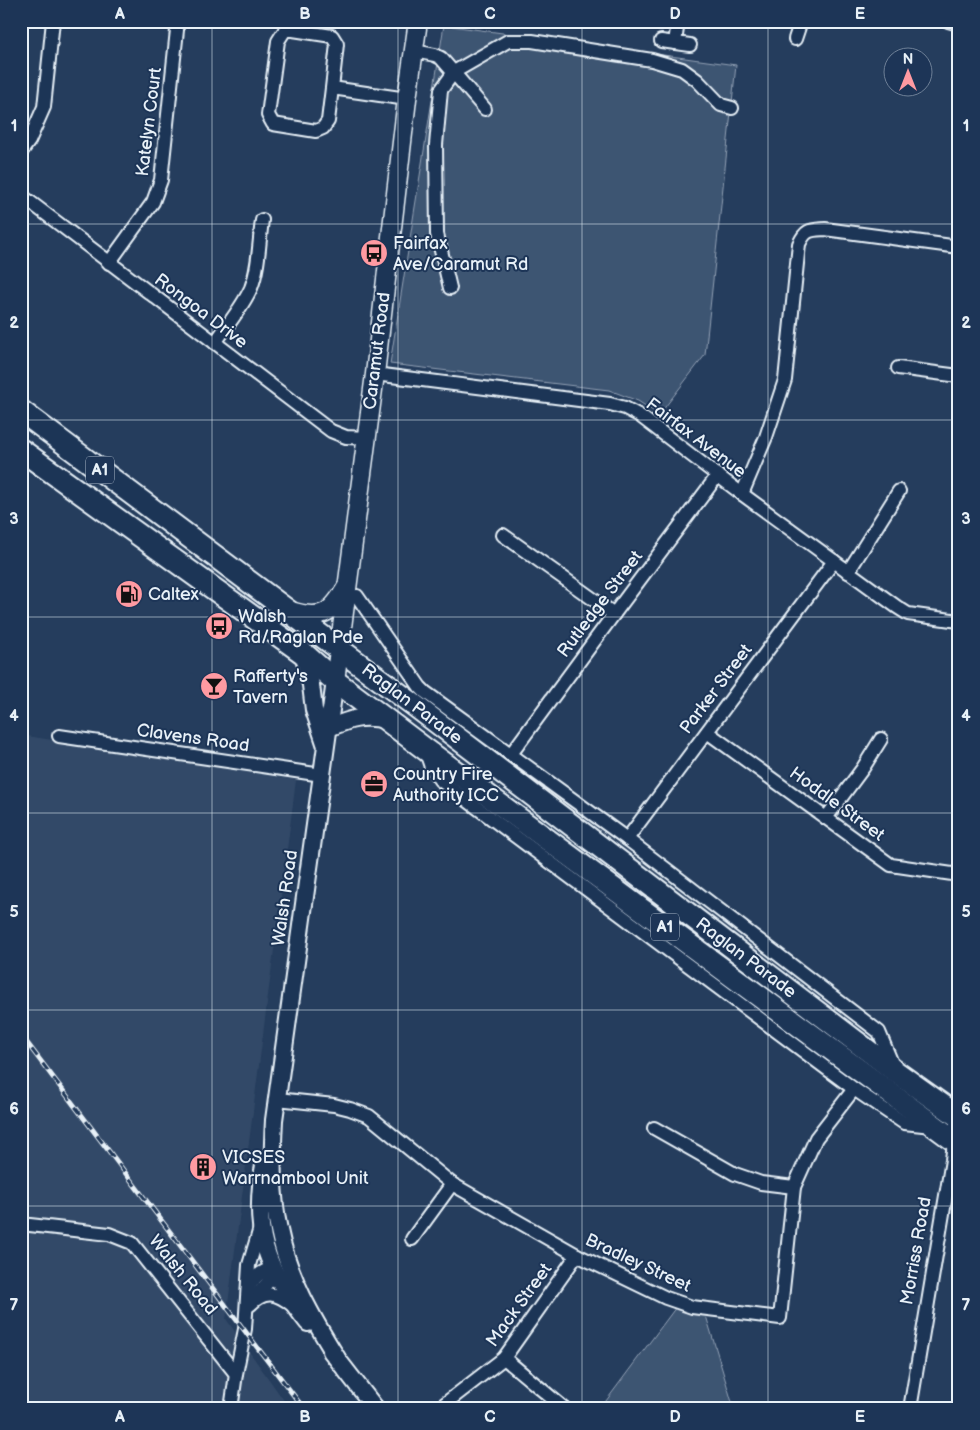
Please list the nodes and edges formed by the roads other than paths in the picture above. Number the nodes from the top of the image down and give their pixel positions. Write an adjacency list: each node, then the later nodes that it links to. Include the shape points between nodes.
1 (52, 21): 18 (street, via 44,107)
2 (418, 21): 12 (main road, Caramut Road)
3 (678, 21): 10 (street)
4 (801, 21): 8 (street)
5 (948, 21): 6 (street)
6 (959, 24)
7 (177, 30): 22 (street, Katelyn Court, via 161,180 153,202)
8 (795, 39)
9 (661, 41): 10 (street)
10 (675, 43): 11 (street)
11 (690, 45)
12 (414, 51): 13 (street, via 438,56); 15 (main road, Caramut Road)
13 (454, 72): 16 (street, via 508,42 532,42 652,60 682,69 721,105); 17 (street); 23 (street, via 441,90 436,146 437,234)
14 (332, 88): 14 (street, via 337,44 332,36 285,30 278,41 268,115 273,124 316,131 323,128 328,121); 15 (street)
15 (407, 99): 26 (main road, Caramut Road)
16 (732, 108)
17 (485, 109)
18 (21, 152)
19 (21, 195): 22 (street, Rongoa Drive)
20 (262, 220): 24 (street, via 251,287)
21 (959, 247): 33 (street, via 825,229 804,234 799,244 785,380)
22 (109, 263): 24 (street, Rongoa Drive)
23 (450, 288)
24 (215, 343): 29 (street, Rongoa Drive, via 331,431 346,437)
25 (898, 368): 27 (street)
26 (375, 374): 29 (main road, Caramut Road); 31 (street, Fairfax Avenue, via 625,408)
27 (959, 376)
28 (21, 411): 38 (highway, Raglan Parade / A1)
29 (366, 438): 37 (main road, Caramut Road)
30 (21, 450): 42 (highway, Raglan Parade / A1)
31 (718, 475): 33 (street, Fairfax Avenue); 39 (street, Rutledge Street)
32 (899, 491): 36 (street)
33 (742, 494): 35 (street, Fairfax Avenue)
34 (502, 535): 39 (street)
35 (834, 561): 36 (street, Fairfax Avenue); 47 (street, Parker Street)
36 (848, 572): 40 (street, Fairfax Avenue, via 908,614)
37 (352, 591): 38 (main road, via 326,612 309,616); 41 (main road, Caramut Road); 44 (street, Raglan Parade)
38 (287, 610): 41 (highway, Raglan Parade / A1)
39 (614, 614): 52 (street, Rutledge Street)
40 (959, 621)
41 (340, 650): 43 (main road, Caramut Road); 44 (highway, Raglan Parade / A1)
42 (303, 653): 43 (highway, Raglan Parade / A1); 50 (street, via 314,710)
43 (335, 681): 45 (highway, Raglan Parade / A1); 46 (street, Walsh Road)
44 (415, 695): 45 (highway); 52 (street, Raglan Parade, via 432,698); 57 (highway, Raglan Parade / A1)
45 (390, 723): 46 (street, via 370,717 357,718); 51 (highway, Raglan Parade / A1)
46 (329, 728): 50 (street, Walsh Road)
47 (707, 732): 54 (street, Hoddle Street); 55 (street, Parker Street)
48 (59, 736): 53 (street, Clavens Road)
49 (880, 740): 54 (street)
50 (326, 745): 53 (street, Walsh Road)
51 (425, 749): 58 (street, Raglan Parade, via 430,767 440,780); 62 (highway, Raglan Parade / A1)
52 (511, 754): 55 (street, Raglan Parade)
53 (322, 775): 59 (street, Walsh Road)
54 (826, 818): 56 (street, Hoddle Street, via 891,865)
55 (627, 839): 57 (street, Raglan Parade, via 879,1032)
56 (959, 875)
57 (896, 1072): 60 (highway, Raglan Parade / A1)
58 (854, 1089): 62 (street, Raglan Parade, via 904,1123); 66 (street, Bradley Street, via 816,1138)
59 (277, 1099): 61 (street, Walsh Road); 65 (street, Bradley Street, via 334,1105 369,1116)
60 (958, 1111): 64 (street, Morriss Road)
61 (274, 1120): 68 (street, Walsh Road, via 261,1187); 71 (street, Walsh Road, via 272,1152)
62 (935, 1127): 64 (highway, Raglan Parade / A1)
63 (654, 1128): 66 (street, via 735,1174 761,1183)
64 (956, 1142): 82 (street, Morriss Road)
65 (452, 1184): 69 (street); 70 (street, Bradley Street)
66 (794, 1187): 70 (street, Bradley Street, via 780,1318 692,1307 666,1298)
67 (21, 1224): 77 (street, Walsh Road, via 109,1234 132,1243)
68 (260, 1224): 71 (street, Walsh Road, via 265,1249); 72 (street, Walsh Road, via 249,1265)
69 (412, 1239)
70 (577, 1255): 76 (street, Mack Street)
71 (279, 1268): 72 (street, via 260,1274); 73 (street, Walsh Road, via 256,1294); 74 (street); 75 (street)
72 (248, 1290): 73 (street, Walsh Road)
73 (248, 1310): 74 (street, via 258,1298 272,1294 282,1297); 77 (street, Walsh Road)
74 (298, 1310): 75 (street)
75 (337, 1358): 79 (street)
76 (504, 1358): 80 (street, Mack Street); 81 (street)
77 (236, 1374): 78 (street, Walsh Road)
78 (231, 1409)
79 (376, 1409)
80 (438, 1409)
81 (564, 1409)
82 (910, 1409)

